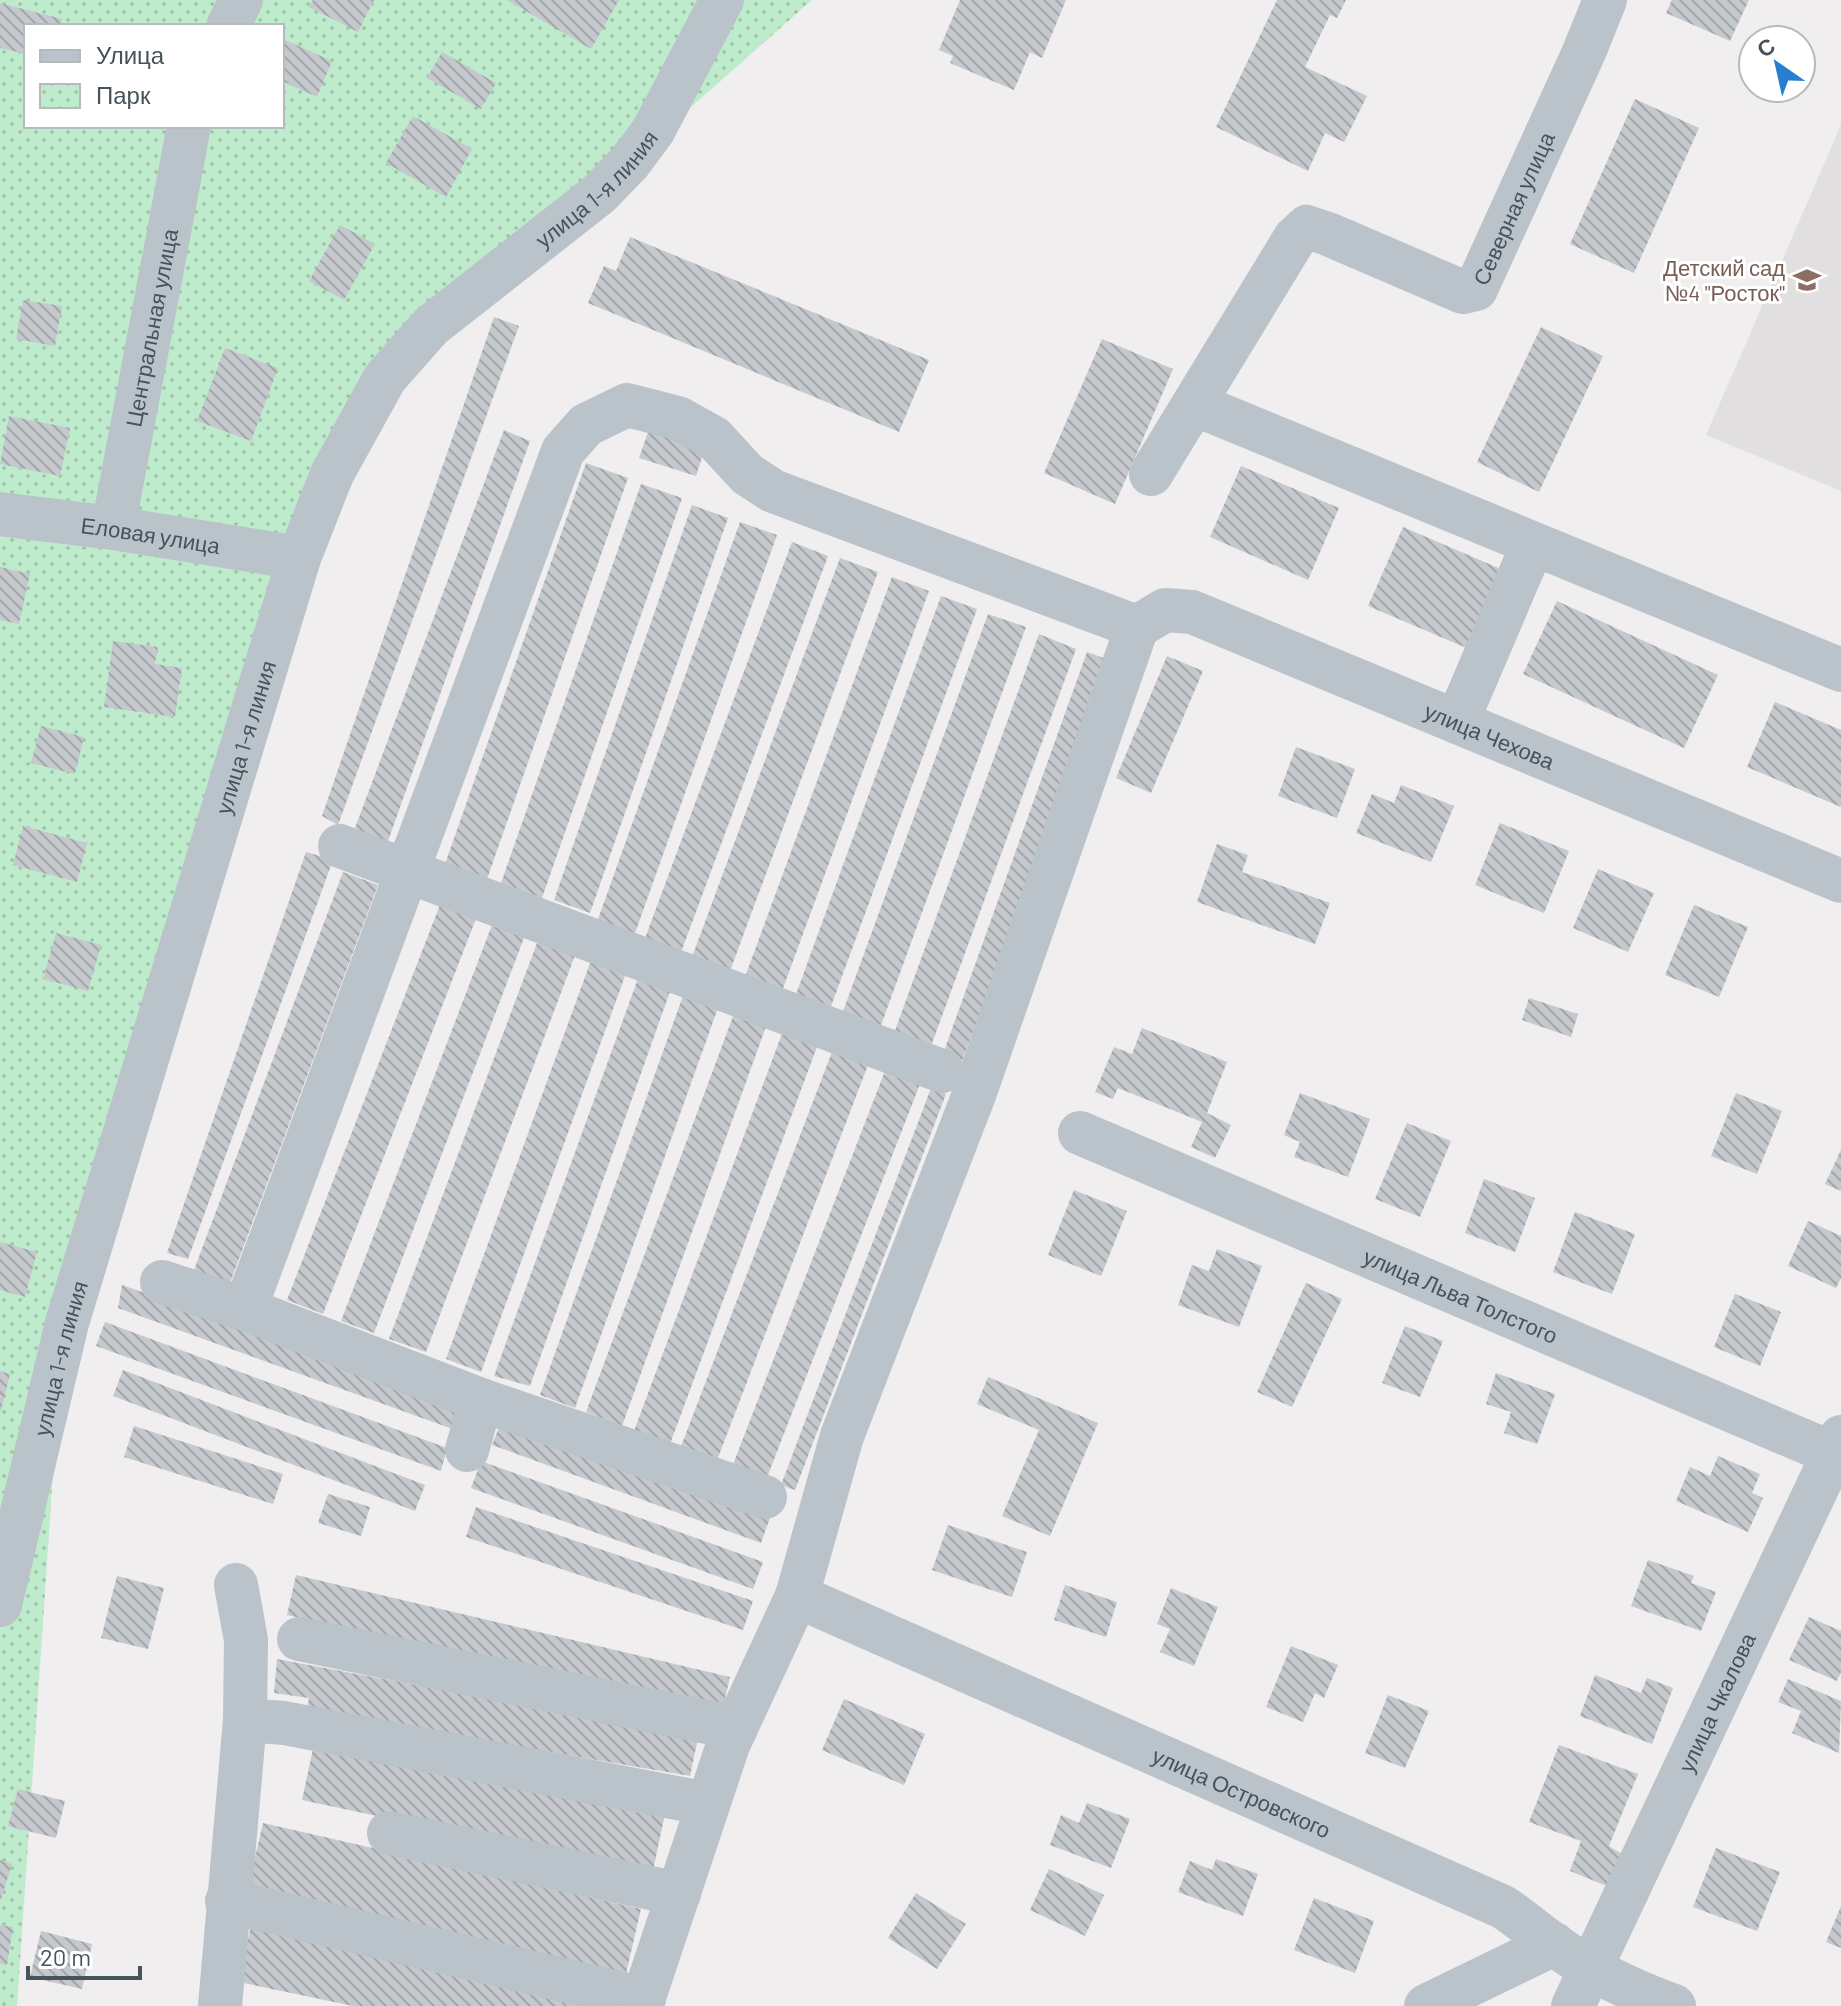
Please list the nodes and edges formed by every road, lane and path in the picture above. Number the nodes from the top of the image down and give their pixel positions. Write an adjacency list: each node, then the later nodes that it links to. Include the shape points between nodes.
1 (241, 0): 4 (street)
2 (722, 0): 11 (street, улица 1-я линия, via 653,131 630,162 599,194 431,326 385,378 332,474)
3 (1605, 0): 6 (street, Северная улица, via 1476,289 1463,292 1307,227 1295,238)
4 (229, 24)
5 (189, 128): 9 (street, Центральная улица)
6 (1194, 404): 7 (street, Северная улица); 10 (street)
7 (1151, 474)
8 (0, 514): 9 (street, Еловая улица)
9 (113, 528): 11 (street, Еловая улица)
10 (1533, 544): 13 (street); 14 (street)
11 (299, 558): 25 (street, улица 1-я линия, via 67,1323)
12 (1137, 627): 14 (street, улица Чехова, via 1165,610 1192,612); 16 (street, via 773,491 747,474 714,438 678,418 627,405 586,425 563,451); 28 (street, via 975,1092 842,1436)
13 (1841, 670)
14 (1457, 722): 17 (street, улица Чехова)
15 (340, 846): 16 (street)
16 (408, 871): 18 (street); 21 (street)
17 (1841, 881)
18 (942, 1071)
19 (1080, 1133): 23 (street, улица Льва Толстого)
20 (162, 1282): 21 (street)
21 (245, 1309): 22 (street)
22 (481, 1400): 24 (street); 26 (street)
23 (1838, 1449): 37 (street, улица Чкалова)
24 (467, 1450)
25 (16, 1461): 29 (street, улица 1-я линия)
26 (765, 1497)
27 (236, 1585): 31 (street, via 246,1640)
28 (797, 1596): 32 (street); 37 (street, улица Островского, via 1503,1907)
29 (0, 1605)
30 (299, 1639): 32 (street)
31 (245, 1720): 33 (street, via 284,1723); 36 (street)
32 (736, 1728): 33 (street)
33 (708, 1804): 35 (street)
34 (389, 1833): 35 (street)
35 (679, 1894): 38 (street)
36 (227, 1901): 38 (street); 39 (street)
37 (1572, 1955): 40 (street); 41 (street, улица Чкалова); 42 (street, улица Островского, via 1639,1994)
38 (642, 2003)
39 (220, 2006)
40 (1426, 2006)
41 (1573, 2006)
42 (1674, 2006)

